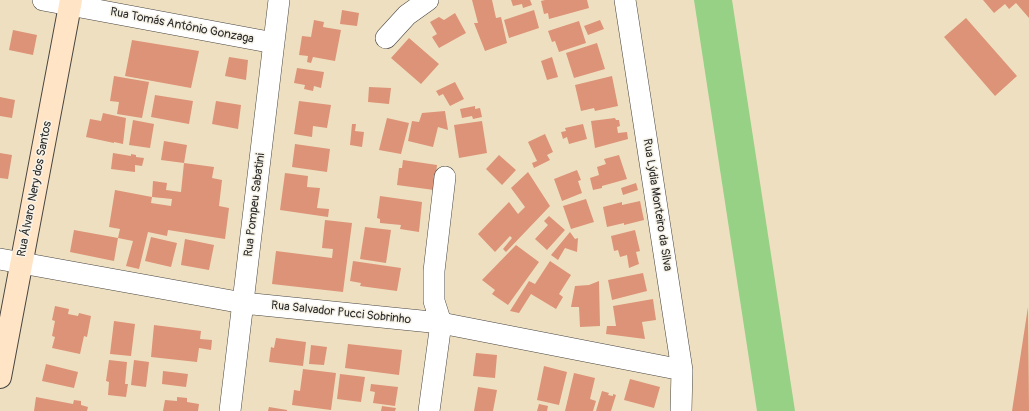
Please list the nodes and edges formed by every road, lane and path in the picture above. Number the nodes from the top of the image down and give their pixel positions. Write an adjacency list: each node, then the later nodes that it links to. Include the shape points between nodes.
1 (43, 0): 5 (street, Rua Tomás Antônio Gonzaga)
2 (279, 0): 7 (street, Rua Pompeu Sabatini)
3 (428, 0): 6 (street, via 407,15)
4 (625, 0): 13 (street, Rua Lýdia Monteiro da Silva)
5 (70, 2): 7 (street, Rua Tomás Antônio Gonzaga); 10 (main road, Rua Álvaro Nery dos Santos)
6 (386, 38)
7 (274, 43): 11 (street, Rua Pompeu Sabatini)
8 (445, 178): 12 (street, via 434,271 434,301)
9 (0, 259): 10 (street, Rua Salvador Pucci Sobrinho)
10 (21, 263): 11 (street, Rua Salvador Pucci Sobrinho); 14 (main road, Rua Álvaro Nery dos Santos)
11 (243, 303): 12 (street, Rua Salvador Pucci Sobrinho); 15 (street, Rua Pompeu Sabatini)
12 (440, 323): 13 (street, Rua Salvador Pucci Sobrinho); 16 (street)
13 (682, 370): 17 (street, Rua Lýdia Monteiro da Silva)
14 (0, 377)
15 (230, 411)
16 (429, 411)
17 (681, 411)

